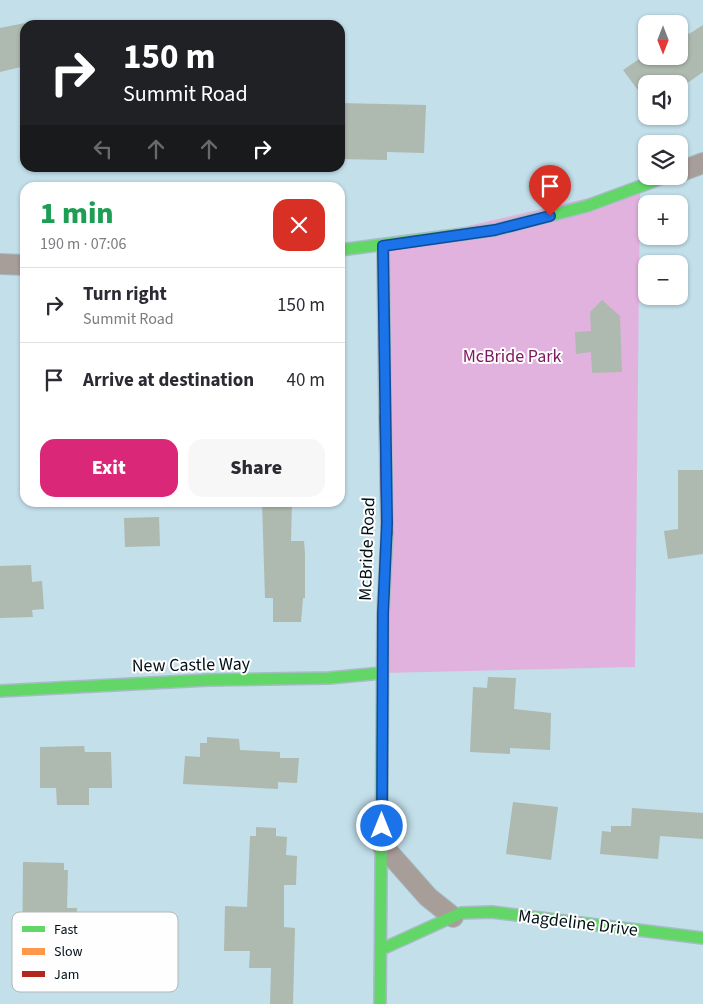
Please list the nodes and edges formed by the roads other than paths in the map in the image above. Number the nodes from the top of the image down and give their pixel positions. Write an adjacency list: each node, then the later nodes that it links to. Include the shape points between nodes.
1 (703, 163): 2 (street)
2 (688, 169)
3 (644, 185): 4 (street, via 587,206 495,230)
4 (383, 246): 5 (street); 8 (street, McBride Road, via 387,523)
5 (345, 250)
6 (0, 264): 7 (street)
7 (20, 265)
8 (382, 673): 9 (street, New Castle Way); 10 (street, McBride Road)
9 (0, 691)
10 (382, 845): 11 (street, via 428,897); 13 (street, McBride Road)
11 (452, 917): 12 (street, Magdeline Drive, via 492,912); 13 (street, Magdeline Drive)
12 (703, 938)
13 (382, 949): 14 (street, McBride Road)
14 (380, 1004)

